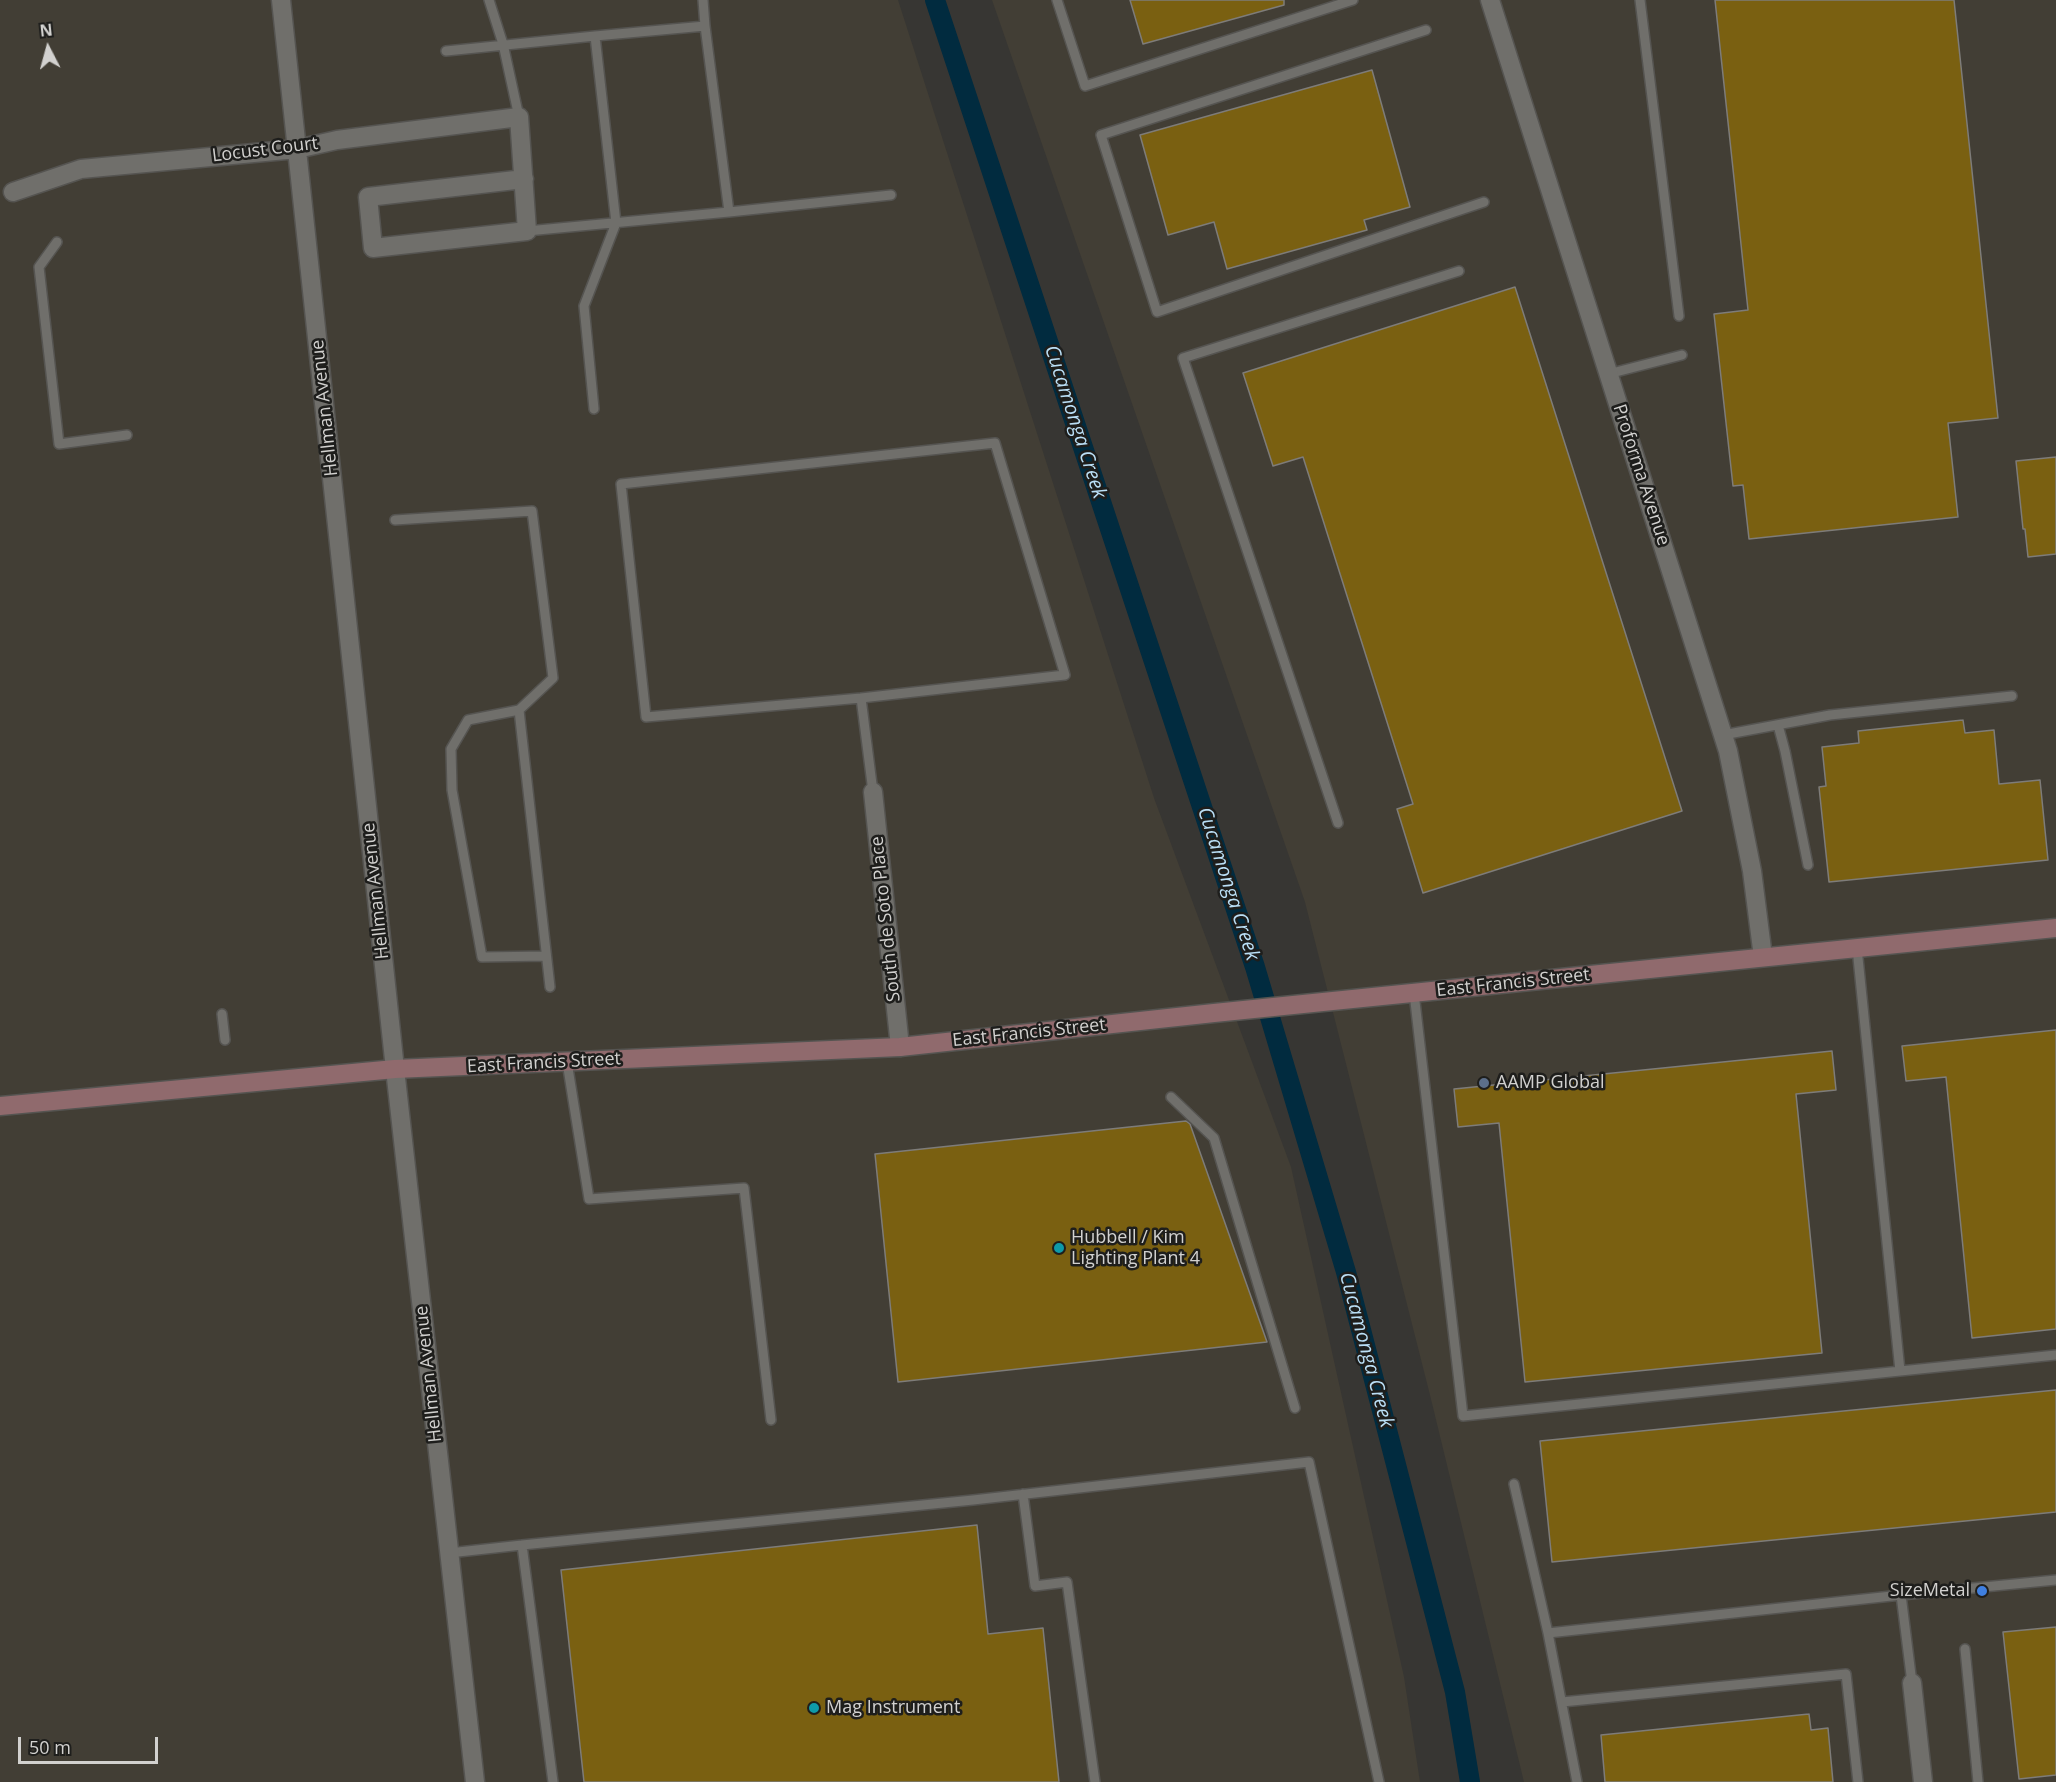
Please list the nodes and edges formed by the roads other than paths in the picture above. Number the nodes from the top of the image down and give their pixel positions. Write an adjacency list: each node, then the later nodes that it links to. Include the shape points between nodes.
1 (281, 0): 14 (street, Hellman Avenue)
2 (489, 0): 11 (lane)
3 (703, 0): 8 (lane)
4 (1057, 0): 5 (lane, via 1084,86)
5 (1353, 0)
6 (1490, 0): 26 (street, Proforma Avenue)
7 (1640, 0): 24 (lane)
8 (705, 26): 10 (lane); 19 (lane)
9 (1426, 30): 18 (lane, via 1101,135 1157,312)
10 (595, 36): 11 (lane); 20 (lane)
11 (503, 44): 12 (lane); 13 (lane)
12 (446, 51)
13 (519, 117): 14 (street, Locust Court, via 337,140); 15 (street)
14 (297, 149): 16 (street, Locust Court, via 81,169); 48 (street, Hellman Avenue)
15 (524, 179): 21 (street); 21 (street, via 369,197 373,248)
16 (13, 192)
17 (891, 195): 19 (lane)
18 (1484, 202)
19 (729, 212): 20 (lane)
20 (616, 223): 21 (lane); 27 (lane, via 584,306)
21 (527, 231)
22 (57, 242): 28 (lane, via 39,267 59,444)
23 (1459, 271): 36 (lane, via 1183,358)
24 (1679, 316)
25 (1682, 355): 26 (lane)
26 (1608, 374): 34 (street, Proforma Avenue)
27 (594, 409)
28 (127, 435)
29 (395, 520): 32 (lane, via 532,511 553,678)
30 (2012, 696): 33 (lane, via 1830,715)
31 (861, 698): 31 (lane, via 1065,675 995,443 621,484 646,717); 35 (lane)
32 (519, 710): 40 (lane); 40 (lane, via 468,720 452,749 453,790 482,957)
33 (1778, 725): 34 (lane); 37 (lane)
34 (1723, 735): 41 (street, Proforma Avenue, via 1752,871)
35 (873, 792): 46 (street, South de Soto Place)
36 (1338, 824)
37 (1808, 865)
38 (2056, 928): 39 (street, East Francis Street)
39 (1857, 948): 41 (street, East Francis Street); 52 (lane)
40 (546, 956): 42 (lane)
41 (1763, 957): 43 (street, East Francis Street)
42 (550, 987)
43 (1414, 993): 46 (street, East Francis Street); 52 (lane, via 1463,1416)
44 (222, 1014): 45 (lane)
45 (225, 1040)
46 (900, 1047): 47 (street, East Francis Street)
47 (567, 1062): 48 (street, East Francis Street); 54 (lane, via 589,1199 744,1188)
48 (395, 1069): 50 (street, East Francis Street); 58 (street, Hellman Avenue)
49 (1171, 1097): 53 (lane, via 1214,1138)
50 (0, 1106)
51 (2056, 1355): 52 (lane)
52 (1900, 1371)
53 (1295, 1408)
54 (771, 1420)
55 (1514, 1484): 61 (lane)
56 (1023, 1494): 57 (lane); 67 (lane, via 1035,1586 1067,1582); 68 (lane, via 1309,1462)
57 (522, 1545): 58 (lane); 66 (lane)
58 (449, 1552): 65 (street, Hellman Avenue)
59 (2056, 1580): 60 (lane)
60 (1901, 1595): 61 (lane); 63 (lane)
61 (1548, 1633): 64 (lane)
62 (1965, 1649): 72 (lane)
63 (1912, 1683): 71 (street)
64 (1562, 1702): 69 (lane); 70 (lane, via 1846,1674)
65 (475, 1782)
66 (553, 1782)
67 (1095, 1782)
68 (1379, 1782)
69 (1577, 1782)
70 (1858, 1782)
71 (1923, 1782)
72 (1978, 1782)

